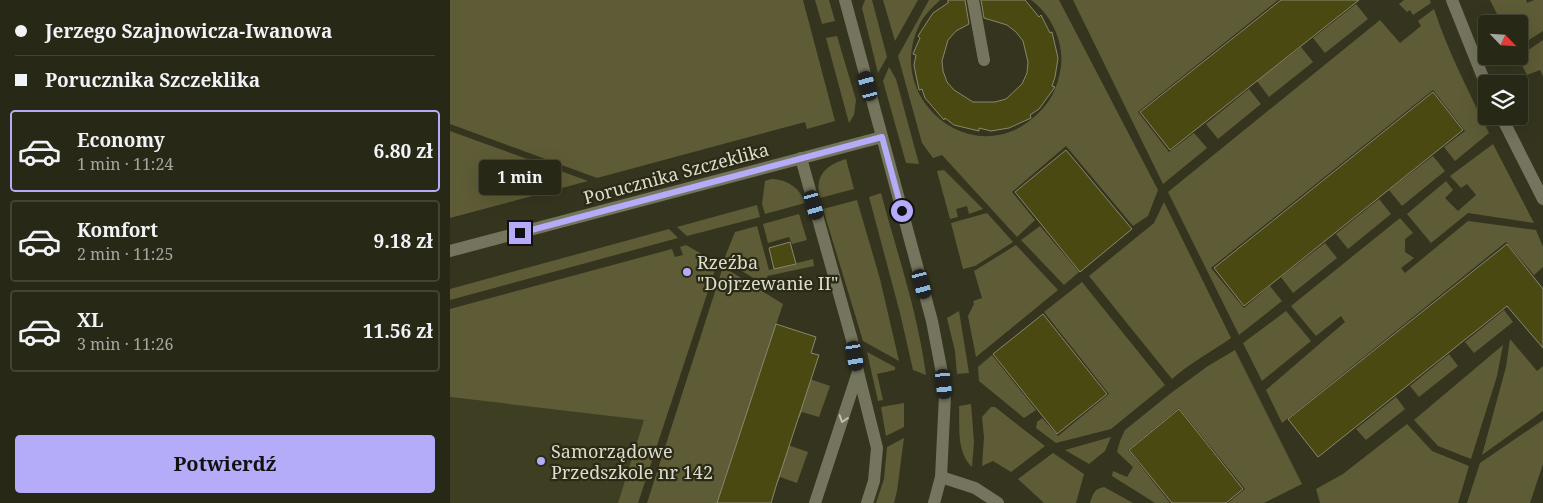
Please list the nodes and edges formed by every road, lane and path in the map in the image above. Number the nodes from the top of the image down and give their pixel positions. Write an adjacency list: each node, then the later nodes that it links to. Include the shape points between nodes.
1 (845, 0): 7 (street)
2 (973, 0): 4 (street)
3 (1452, 0): 5 (street)
4 (984, 60)
5 (1482, 75)
6 (1506, 125): 9 (street)
7 (882, 137): 8 (street, Porucznika Szczeklika); 12 (street, via 932,321 942,372 945,396)
8 (801, 158): 10 (street, Porucznika Szczeklika); 11 (street)
9 (1543, 199)
10 (450, 251)
11 (858, 372): 13 (street, one-way to 13); 14 (street, via 877,448 874,481)
12 (941, 477): 15 (street); 16 (street, via 975,488)
13 (815, 503)
14 (866, 503)
15 (934, 503)
16 (998, 503)

